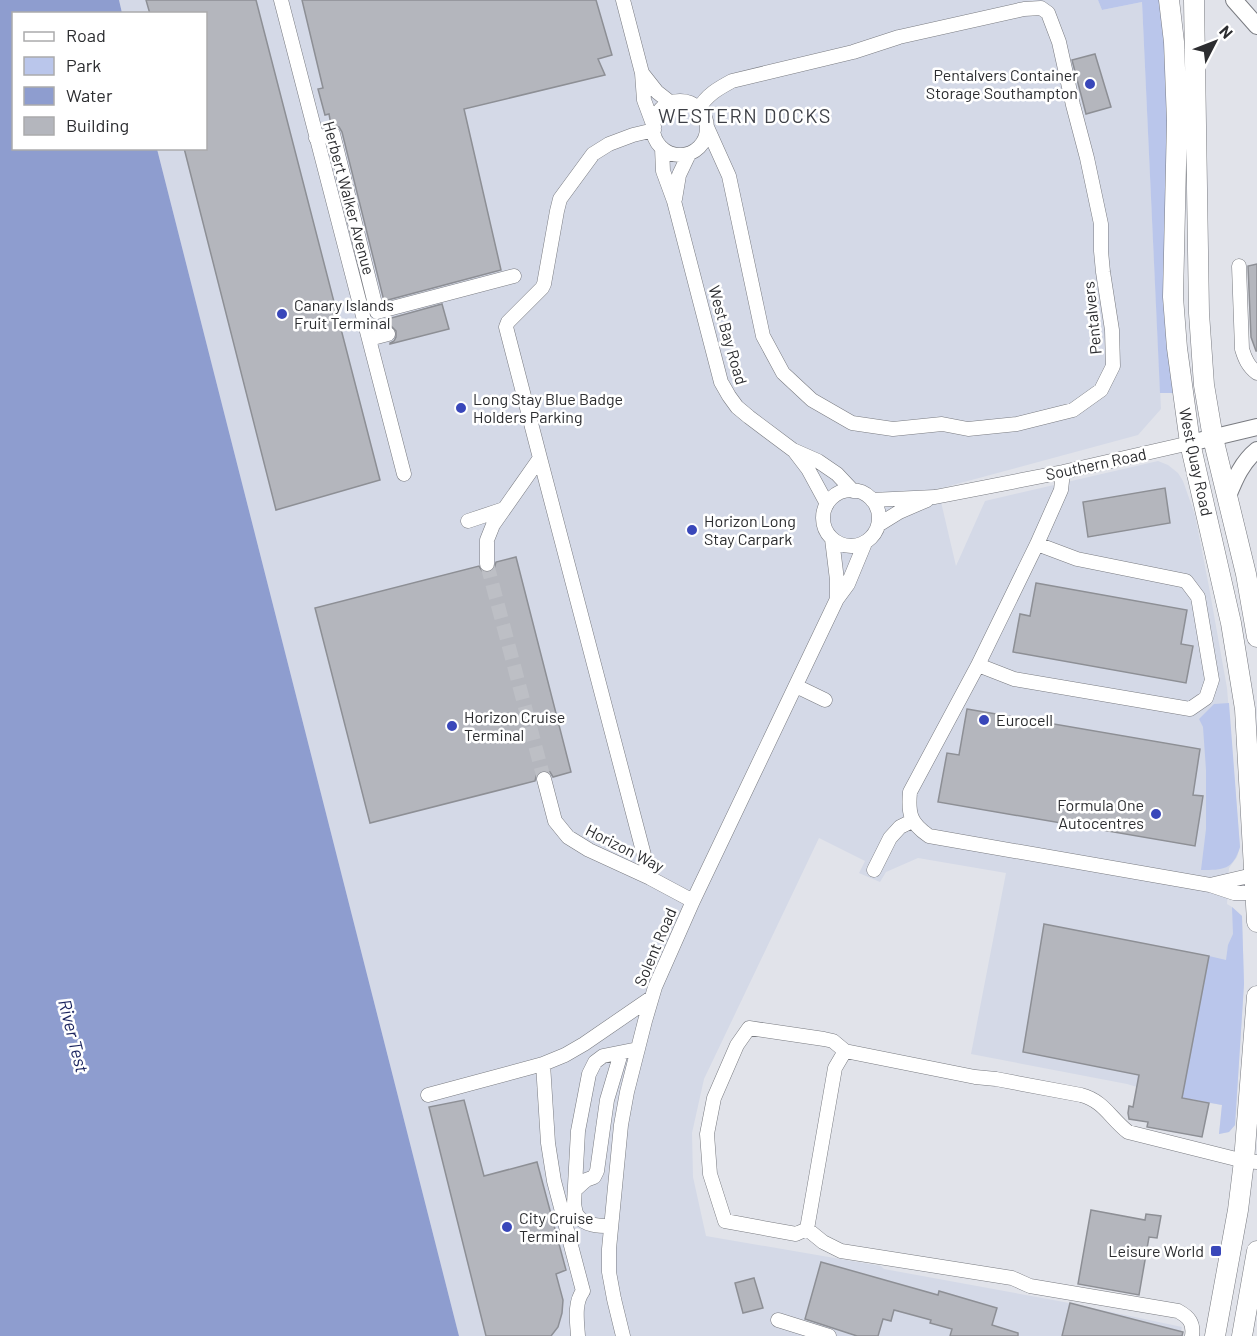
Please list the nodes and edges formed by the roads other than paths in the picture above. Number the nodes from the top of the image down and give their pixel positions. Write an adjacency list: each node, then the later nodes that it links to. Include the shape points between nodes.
1 (281, 0): 12 (street, Herbert Walker Avenue)
2 (623, 0): 7 (street)
3 (1169, 0): 23 (highway, West Quay Road, via 1177,121 1173,297)
4 (1194, 0): 22 (highway, West Quay Road, via 1199,313 1204,385)
5 (1234, 0): 6 (main road)
6 (1257, 26)
7 (642, 73): 8 (street); 11 (street, via 644,100)
8 (671, 103): 9 (street, via 688,103); 11 (street, via 659,112)
9 (699, 109): 10 (street); 10 (street, Pentalvers, via 703,100 732,81 899,37 1041,8 1048,13 1059,42 1101,224 1113,366 1101,390 1073,410 1017,424 968,429 942,424 893,429 852,423 812,400 783,373 763,336 729,176)
10 (707, 127): 14 (street, via 703,144)
11 (654, 128): 13 (street); 26 (street, via 593,154 561,199 542,288 506,327)
12 (316, 138): 17 (street, via 333,134 377,312); 19 (street, Herbert Walker Avenue)
13 (662, 148): 14 (street, via 675,155); 15 (street, West Bay Road, via 663,171)
14 (689, 154): 15 (street, West Bay Road)
15 (674, 201): 24 (street, West Bay Road, via 721,382 736,407)
16 (1239, 266): 20 (street, via 1242,349 1250,368)
17 (514, 276)
18 (388, 334): 19 (street)
19 (369, 339): 28 (street, Herbert Walker Avenue)
20 (1257, 373)
21 (1257, 427): 22 (main road, Southern Road)
22 (1213, 438): 23 (main road, Southern Road); 30 (highway, West Quay Road)
23 (1190, 443): 27 (street, Southern Road); 50 (highway, West Quay Road, via 1231,623 1245,709)
24 (793, 450): 29 (street, West Bay Road, via 818,461); 33 (street, West Bay Road)
25 (1257, 450): 30 (main road, via 1241,469)
26 (540, 458): 34 (street); 49 (street)
27 (1064, 472): 31 (street, Southern Road); 39 (street, via 1061,490)
28 (404, 474)
29 (854, 491): 32 (street); 33 (street, via 839,494)
30 (1228, 496): 42 (highway, West Quay Road)
31 (935, 497): 32 (street, Southern Road); 36 (street, Southern Road)
32 (872, 500): 36 (street, via 877,507)
33 (827, 504): 37 (street, via 824,522)
34 (504, 509): 35 (street); 40 (street, via 487,540)
35 (468, 521)
36 (878, 525): 38 (street)
37 (832, 539): 38 (street, via 848,546); 41 (street, Solent Road)
38 (865, 543): 41 (street, Solent Road, via 848,584)
39 (1037, 544): 43 (street); 43 (street, via 1077,559 1186,581 1198,597 1212,680 1206,698 1190,709 1014,679)
40 (487, 564)
41 (837, 599): 44 (street, Solent Road)
42 (1257, 637)
43 (978, 664): 47 (street, via 910,792)
44 (796, 686): 45 (street); 51 (street, Solent Road)
45 (825, 700)
46 (544, 779): 49 (street, Horizon Way, via 555,820 568,837)
47 (912, 821): 48 (street, via 890,838); 50 (street, via 929,836 1210,885)
48 (874, 870)
49 (650, 878): 51 (street, Horizon Way)
50 (1256, 884): 52 (highway, West Quay Road)
51 (693, 902): 54 (street, Solent Road)
52 (1257, 922)
53 (1257, 996): 60 (highway)
54 (651, 998): 55 (street, Solent Road); 58 (street, via 584,1044)
55 (638, 1049): 57 (street); 62 (street, Solent Road, via 621,1125)
56 (845, 1051): 60 (street, via 1091,1097 1128,1132); 63 (street, via 835,1068); 63 (street, via 833,1041 749,1028 737,1045 714,1098 707,1134 710,1173 725,1221 796,1234)
57 (621, 1053): 61 (street, via 607,1100 597,1171); 61 (street, via 603,1056 589,1074 578,1131)
58 (543, 1064): 59 (street); 66 (street, via 552,1171 583,1291 578,1298)
59 (428, 1095)
60 (1250, 1161): 70 (highway)
61 (574, 1190): 62 (street, via 577,1215 596,1226)
62 (611, 1226): 67 (street, Solent Road, via 609,1272)
63 (807, 1228): 69 (street, via 841,1251 1012,1278 1030,1286 1178,1311 1191,1322)
64 (1257, 1251): 71 (highway)
65 (778, 1320): 68 (street)
66 (578, 1336)
67 (623, 1336)
68 (829, 1336)
69 (1192, 1336)
70 (1215, 1336)
71 (1242, 1336)

